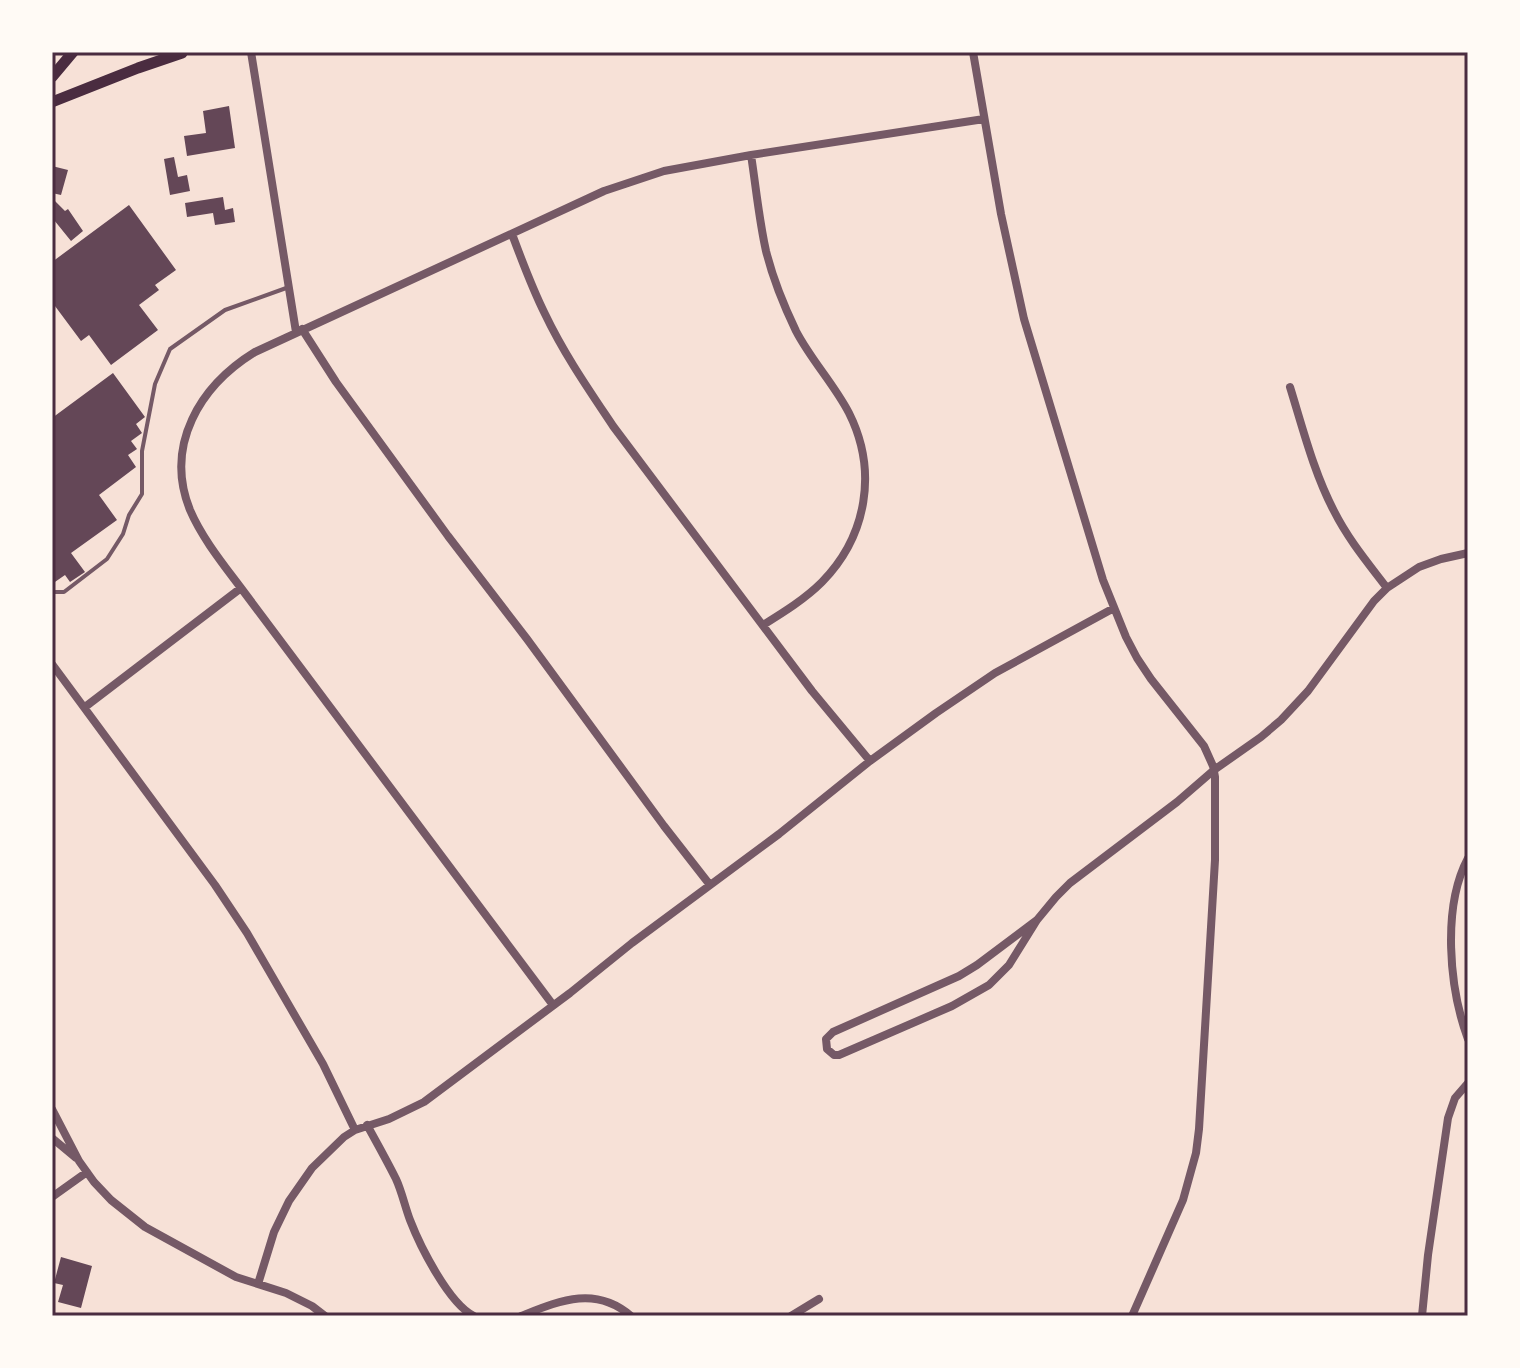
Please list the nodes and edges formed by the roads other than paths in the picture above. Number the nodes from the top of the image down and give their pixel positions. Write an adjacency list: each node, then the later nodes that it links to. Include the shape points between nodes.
1 (73, 52): 5 (main road)
2 (251, 52): 10 (street)
3 (973, 52): 7 (street)
4 (182, 53): 6 (main road)
5 (52, 77)
6 (52, 102)
7 (984, 119): 8 (street); 17 (street, via 1024,319)
8 (751, 155): 9 (street, via 664,171 604,191); 18 (street, via 775,279 798,334 851,418 866,468 864,503 847,551 807,596)
9 (512, 234): 11 (street); 18 (street, via 532,288 584,382)
10 (290, 286): 11 (street); 16 (lane, via 225,310 170,349 155,384 142,451 142,494 123,534 107,559 64,592)
11 (299, 331): 14 (street, via 228,371 201,403 184,440 181,467 189,507); 24 (street)
12 (1290, 387): 15 (street, via 1332,508)
13 (1468, 553): 15 (street, via 1419,567)
14 (241, 588): 20 (street); 26 (street)
15 (1387, 588): 22 (street, via 1290,711)
16 (52, 592)
17 (1114, 608): 21 (street, via 995,673); 22 (street, via 1137,658 1204,746)
18 (763, 625): 21 (street)
19 (52, 664): 20 (street)
20 (85, 707): 31 (street, via 247,933)
21 (870, 761): 24 (street)
22 (1214, 770): 25 (street, via 1070,883); 43 (street, via 1215,860 1196,1153 1183,1200)
23 (1468, 858): 27 (street, via 1454,904 1452,935 1455,990)
24 (710, 885): 26 (street)
25 (1037, 920): 25 (street, via 959,976 833,1032 826,1039 827,1049 839,1055 972,996 1000,976)
26 (553, 1005): 30 (street, via 424,1102)
27 (1468, 1039)
28 (1468, 1083): 44 (street, via 1448,1118)
29 (52, 1109): 33 (street)
30 (367, 1125): 31 (street); 39 (street, via 441,1280 460,1307)
31 (355, 1130): 36 (street, via 325,1153 299,1184 274,1232)
32 (52, 1138): 33 (street)
33 (79, 1161): 34 (street)
34 (87, 1172): 35 (street); 36 (street, via 145,1227)
35 (52, 1197)
36 (258, 1284): 38 (street)
37 (819, 1299): 42 (street)
38 (325, 1316)
39 (474, 1316)
40 (521, 1316): 41 (street, via 584,1298 615,1305)
41 (631, 1316)
42 (791, 1316)
43 (1132, 1316)
44 (1422, 1316)

